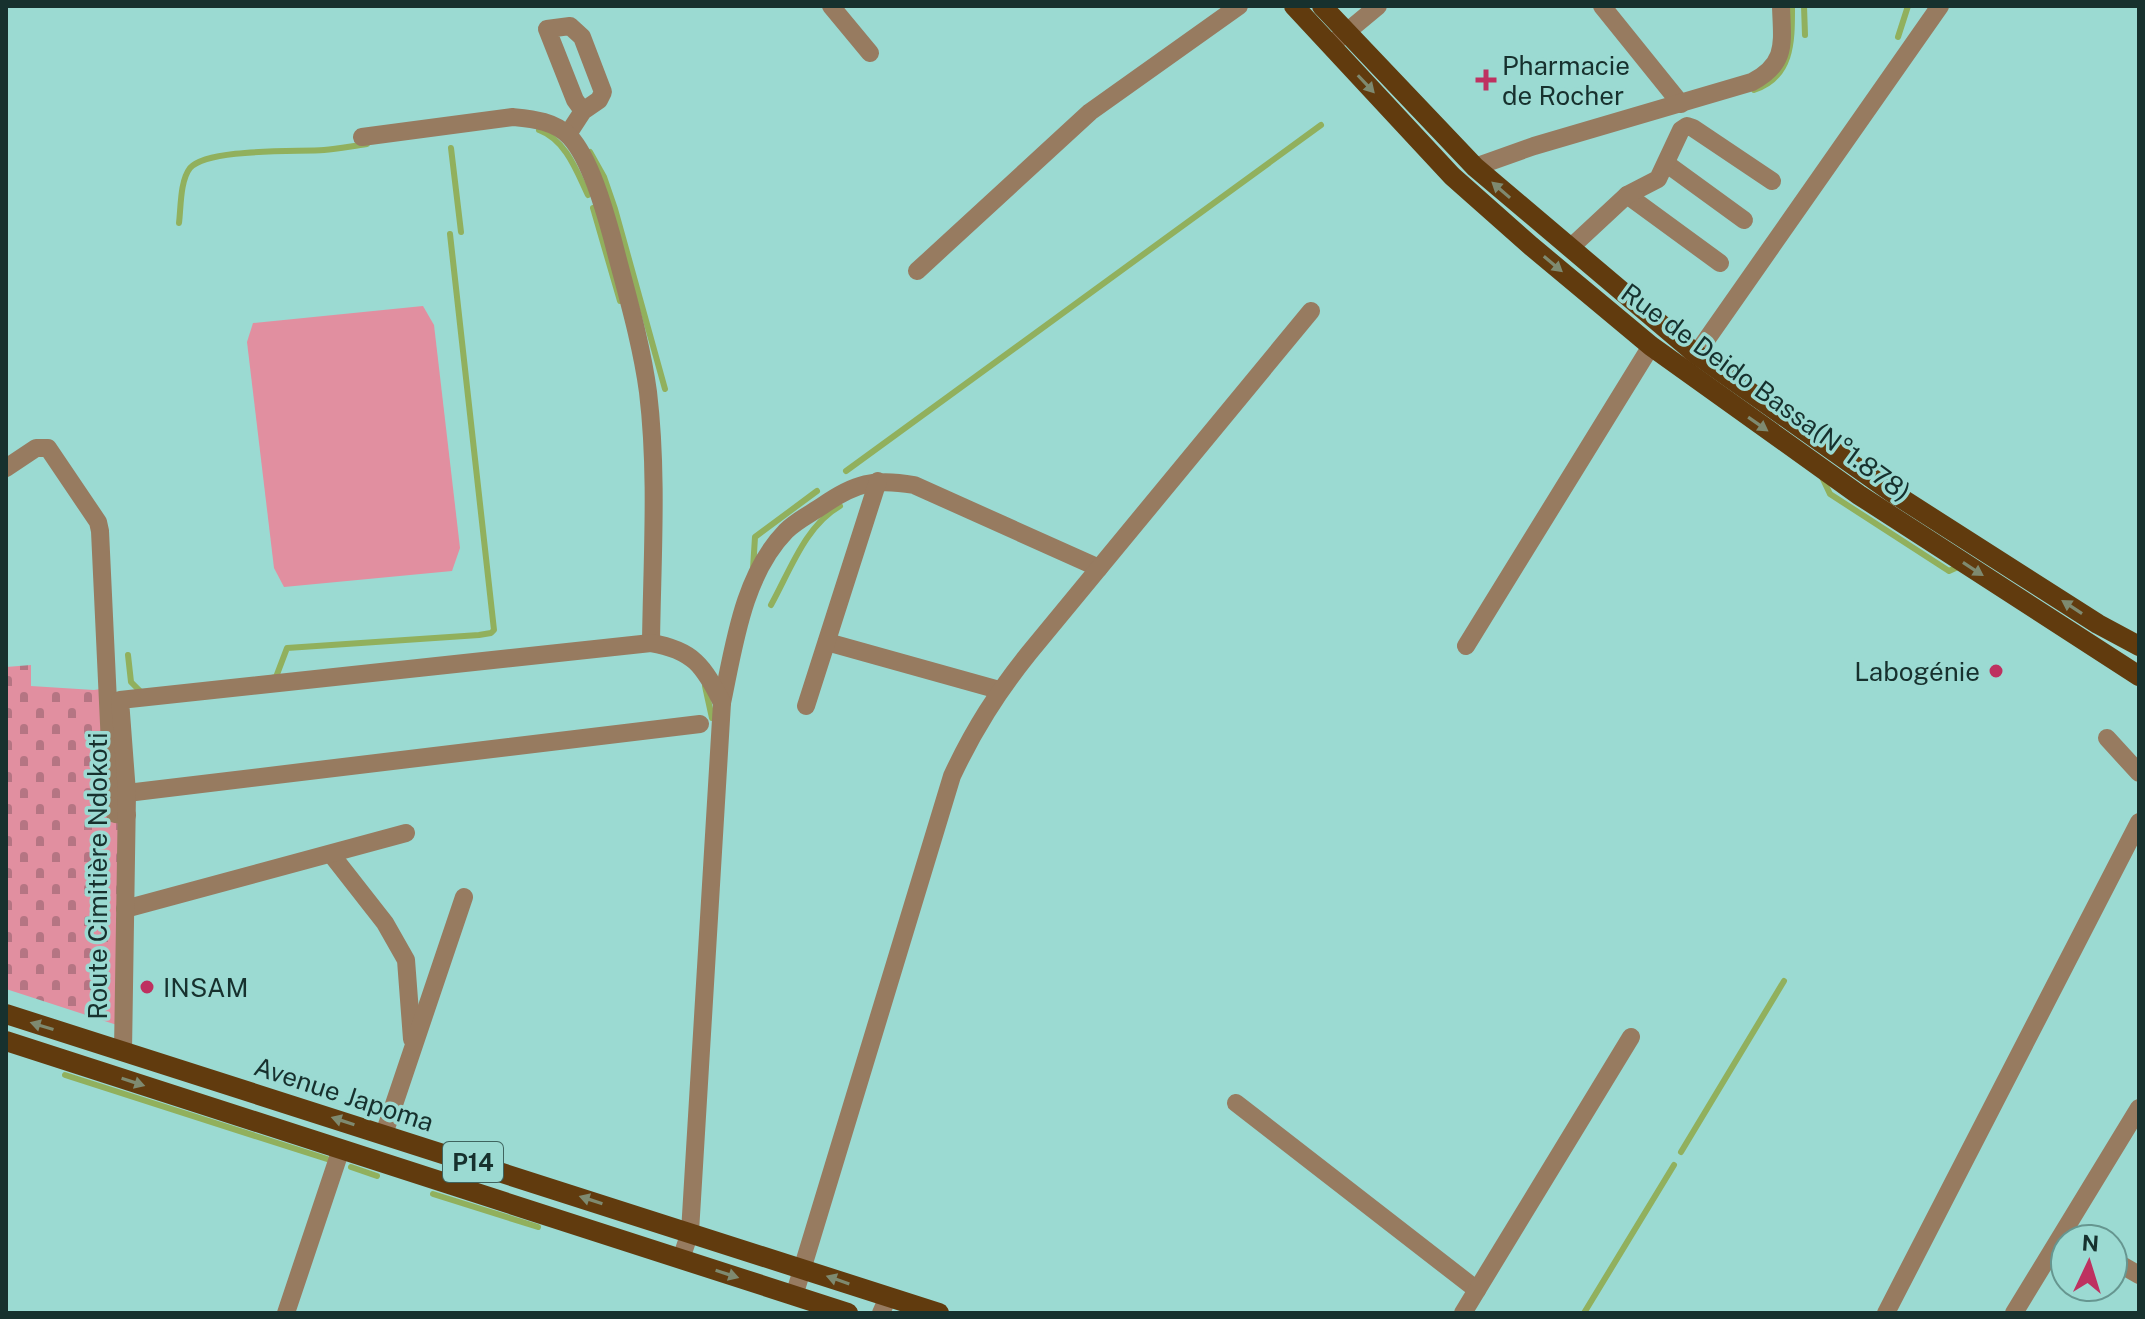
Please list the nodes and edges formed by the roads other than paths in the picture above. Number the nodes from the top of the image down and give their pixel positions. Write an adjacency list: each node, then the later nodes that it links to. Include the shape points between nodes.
1 (831, 6): 10 (street)
2 (1239, 6): 22 (street, via 1090,112)
3 (1294, 6): 9 (main road, Rue de Deido Bassa(N°1.878))
4 (1322, 6): 9 (main road)
5 (1378, 6): 9 (street)
6 (1602, 6): 11 (street)
7 (1781, 6): 11 (street, via 1782,47 1768,74)
8 (1940, 6): 25 (street)
9 (1338, 40): 16 (main road); 24 (main road, Rue de Deido Bassa(N°1.878), one-way to 24, via 1452,176)
10 (870, 53)
11 (1681, 104): 16 (street)
12 (583, 111): 13 (street)
13 (568, 134): 14 (street, via 553,125 513,117); 31 (street, via 580,150 606,216 648,390 653,461)
14 (362, 137)
15 (1667, 164): 17 (street, via 1687,126); 18 (street, via 1658,179); 19 (street)
16 (1475, 167): 20 (main road, one-way to 16)
17 (1772, 181)
18 (1627, 195): 20 (street); 21 (street)
19 (1744, 220)
20 (1570, 248): 25 (main road)
21 (1720, 263)
22 (917, 271)
23 (1311, 311): 29 (street)
24 (1651, 346): 26 (main road, Rue de Deido Bassa(N°1.878)); 32 (street)
25 (1696, 354): 26 (street); 33 (main road, one-way to 25, via 1893,493)
26 (1684, 372): 34 (main road, Rue de Deido Bassa(N°1.878), one-way to 34, via 1859,495)
27 (6, 468): 42 (street, via 36,448 48,448 98,522 113,809)
28 (878, 481): 29 (street, via 914,485); 30 (street); 36 (street, via 844,491 787,530 766,558 738,628)
29 (1099, 568): 35 (street)
30 (827, 642): 35 (street); 37 (street)
31 (651, 643): 36 (street, via 675,647 696,659); 41 (street, Route Cimitière Ndokoti, via 120,700)
32 (1466, 646)
33 (2139, 646)
34 (2139, 676)
35 (999, 690): 61 (street, via 952,776)
36 (722, 703): 58 (street)
37 (806, 706)
38 (700, 724): 41 (street)
39 (2107, 738): 40 (street)
40 (2139, 773)
41 (127, 793): 42 (street, Route Cimitière Ndokoti)
42 (127, 815): 47 (street, Route Cimitière Ndokoti)
43 (2139, 822): 69 (street)
44 (406, 833): 45 (street)
45 (331, 854): 47 (street); 51 (street, via 385,923 406,960)
46 (464, 897): 51 (street)
47 (125, 909): 52 (street, Route Cimitière Ndokoti)
48 (6, 1014): 52 (main road, Avenue Japoma / P14, one-way to 48)
49 (1631, 1037): 62 (street)
50 (6, 1041): 56 (main road, Avenue Japoma / P14, one-way to 56)
51 (413, 1048): 55 (street)
52 (123, 1051): 55 (main road, Avenue Japoma / P14, one-way to 52)
53 (1236, 1103): 62 (street)
54 (2139, 1108): 57 (street)
55 (384, 1134): 58 (main road, Avenue Japoma / P14, one-way to 55)
56 (341, 1149): 59 (main road, Avenue Japoma / P14); 65 (street)
57 (2077, 1223)
58 (690, 1232): 59 (street); 61 (main road, Avenue Japoma / P14)
59 (681, 1259): 63 (main road, Avenue Japoma / P14, one-way to 63)
60 (2049, 1265): 70 (street)
61 (804, 1268): 63 (street); 64 (main road, Avenue Japoma / P14, one-way to 61)
62 (1477, 1290): 68 (street)
63 (794, 1296): 66 (main road, Avenue Japoma / P14)
64 (885, 1305): 67 (main road, Avenue Japoma / P14)
65 (286, 1313)
66 (848, 1313)
67 (939, 1313)
68 (1463, 1313)
69 (1886, 1313)
70 (2014, 1313)

